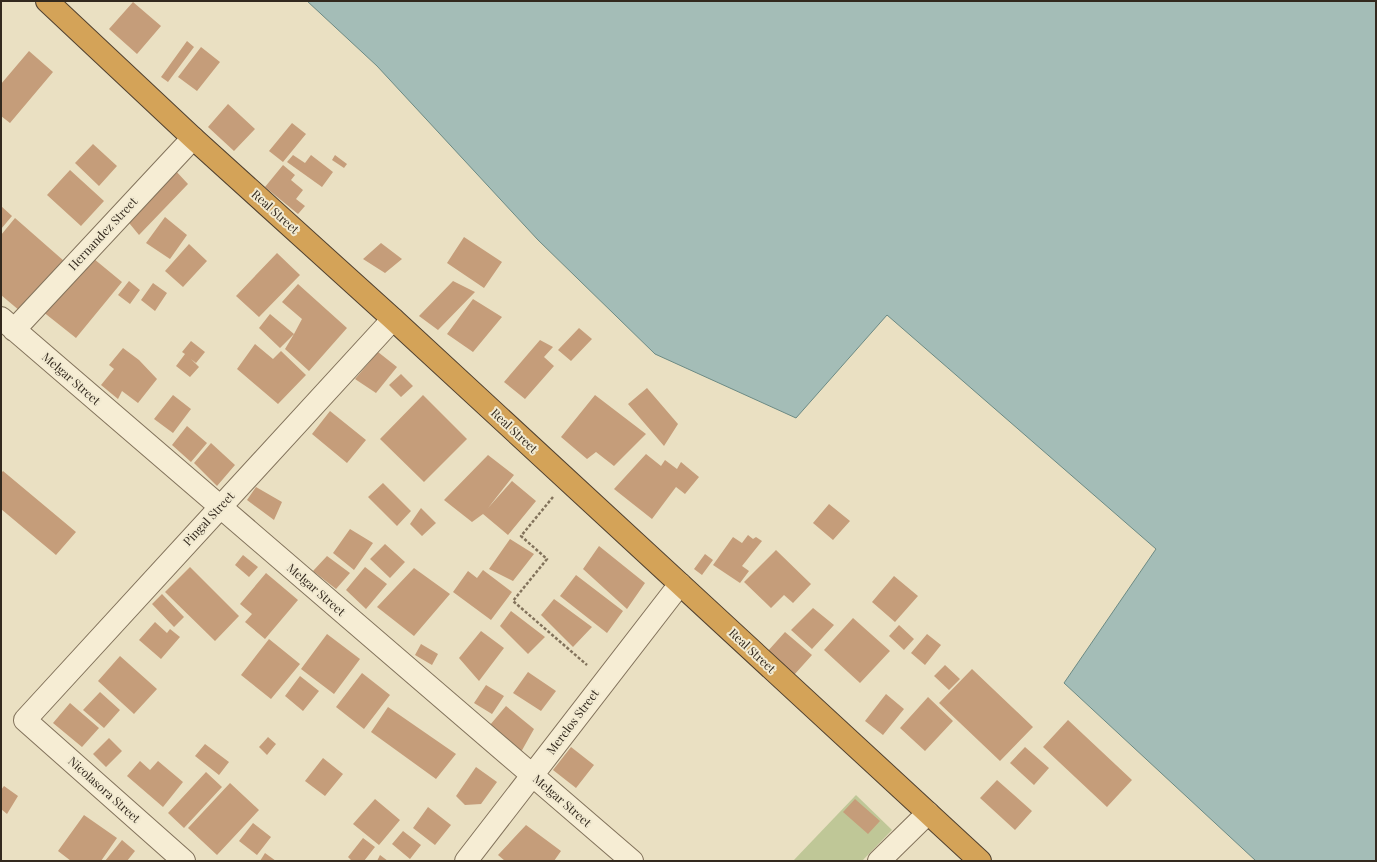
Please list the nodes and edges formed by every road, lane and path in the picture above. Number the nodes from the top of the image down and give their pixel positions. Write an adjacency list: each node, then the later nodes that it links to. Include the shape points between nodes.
1 (47, 1): 2 (highway, Real Street)
2 (193, 138): 3 (highway, Real Street); 4 (street, Hernandez Street)
3 (393, 319): 5 (highway, Real Street); 6 (street, Pingal Street)
4 (8, 324): 6 (street, Melgar Street)
5 (567, 480): 7 (highway, Real Street); 8 (path, via 521,536 547,559 513,601)
6 (220, 507): 9 (street, Pingal Street); 10 (street, Melgar Street)
7 (680, 584): 8 (street, Merelos Street); 11 (highway, Real Street)
8 (604, 680): 10 (street, Merelos Street)
9 (25, 720): 12 (street, Nicolasora Street)
10 (533, 775): 13 (street, Merelos Street); 14 (street, Melgar Street)
11 (928, 813): 15 (street); 16 (highway, Real Street)
12 (184, 861)
13 (466, 861)
14 (632, 861)
15 (879, 861)
16 (980, 861)

